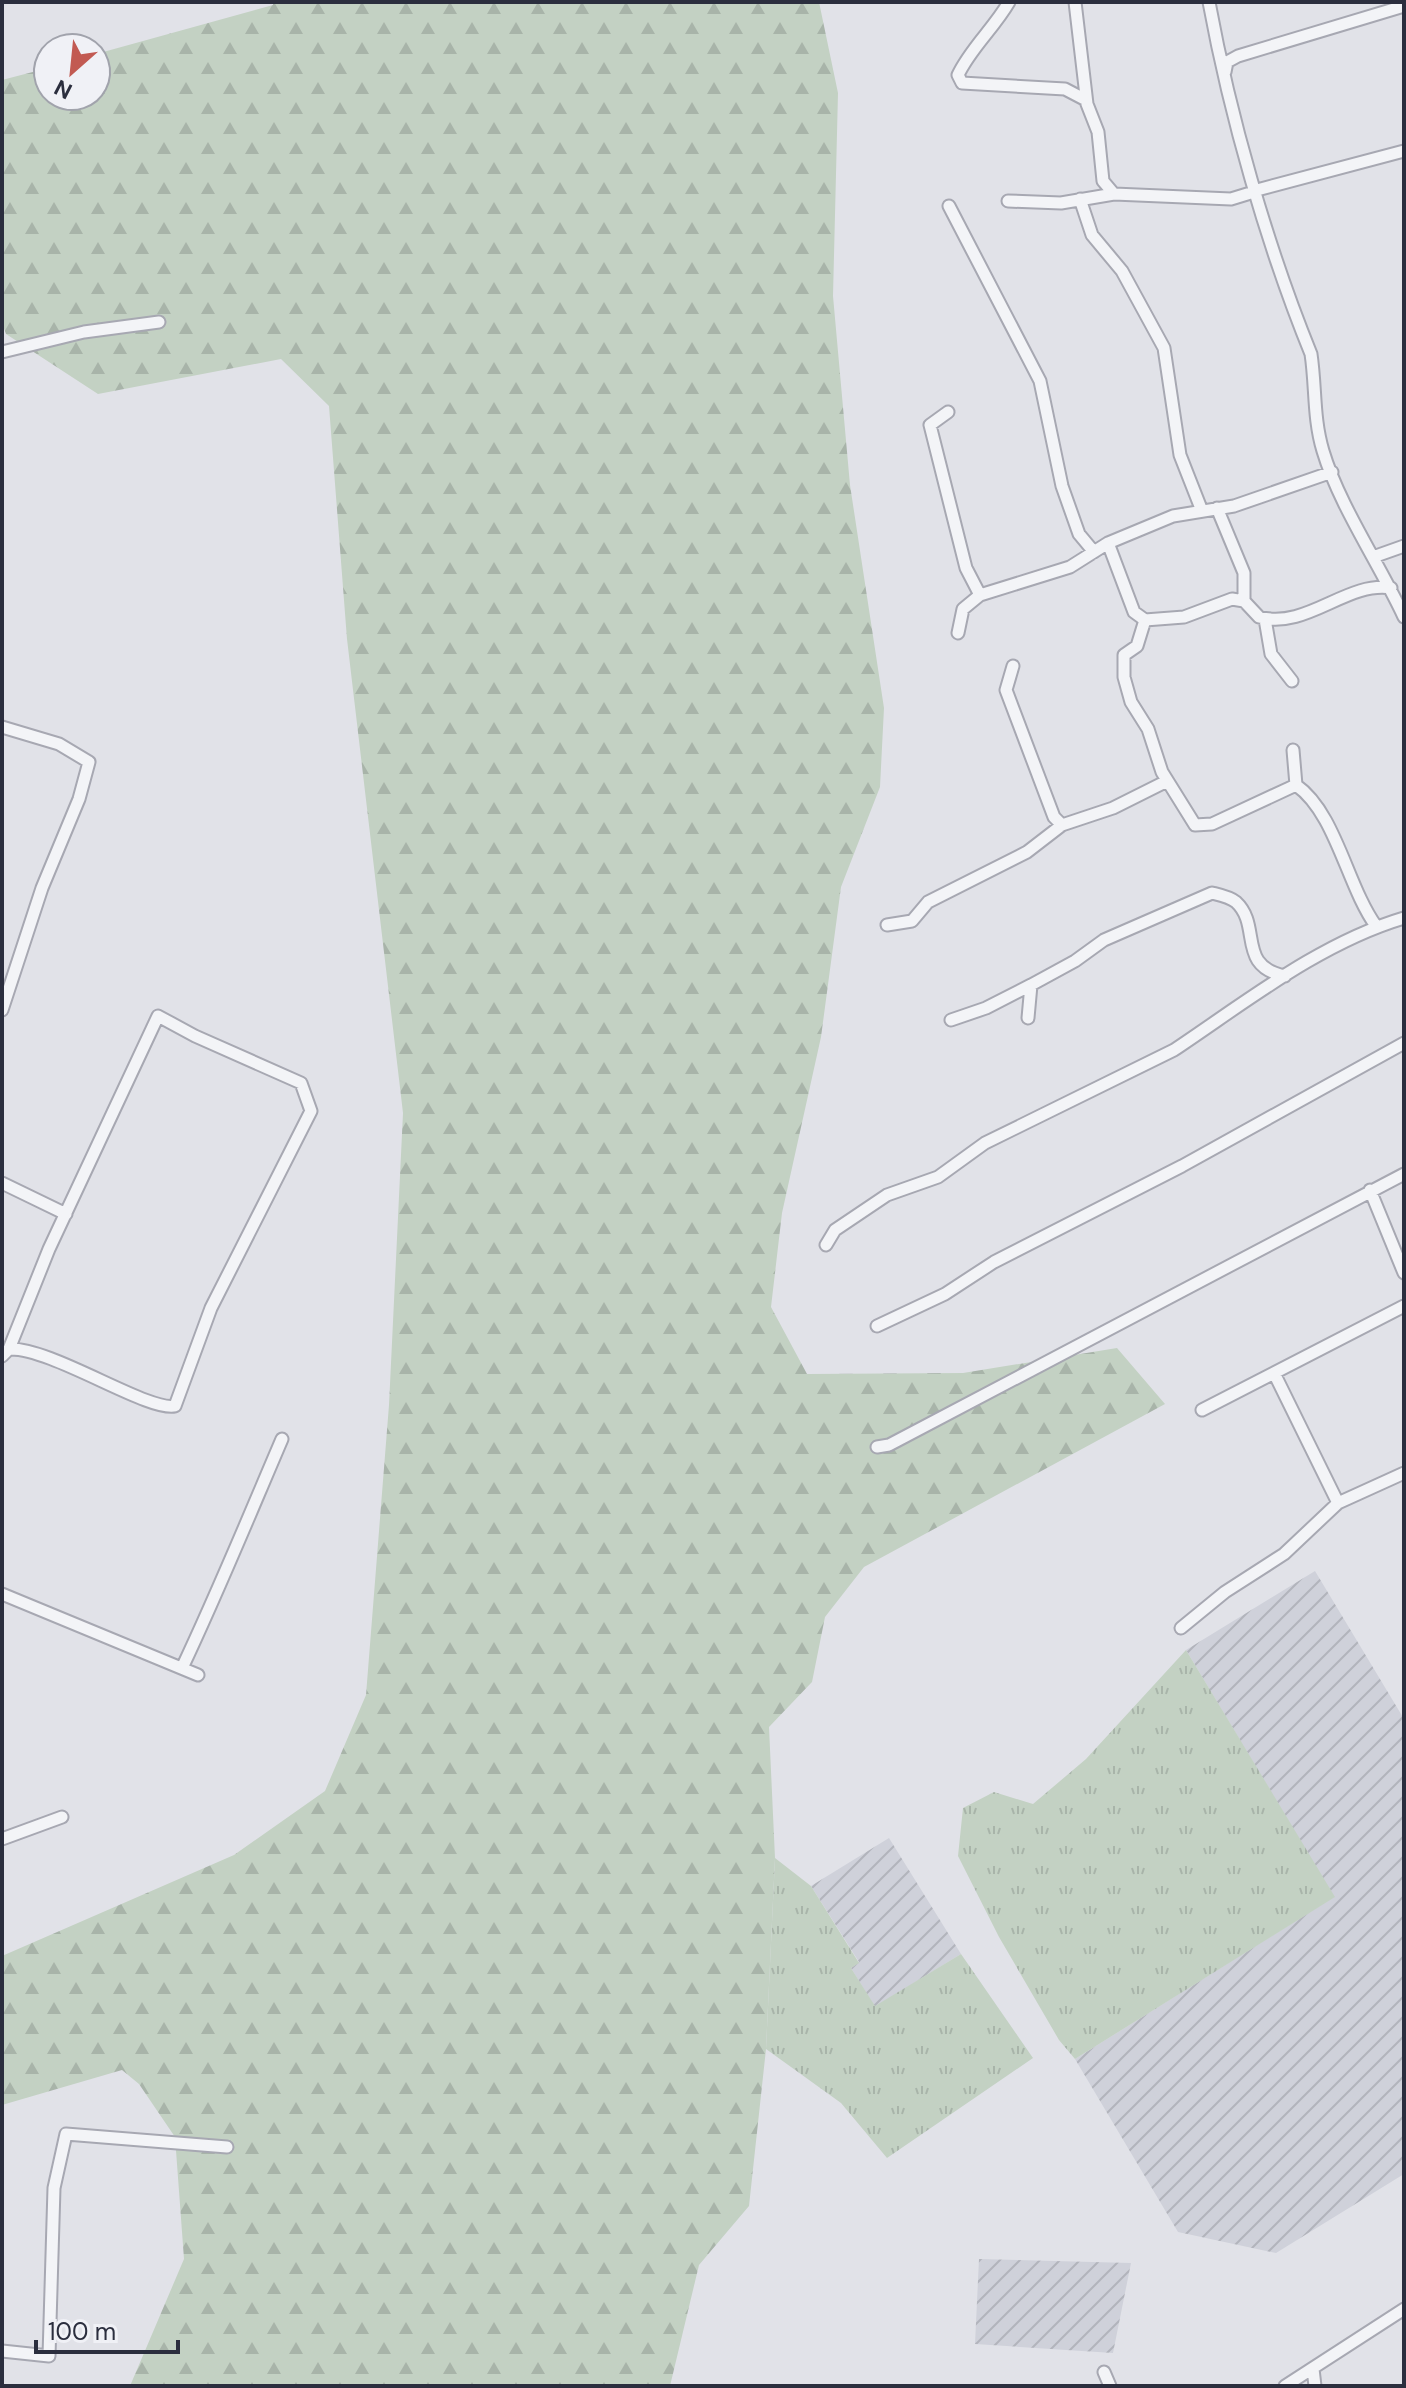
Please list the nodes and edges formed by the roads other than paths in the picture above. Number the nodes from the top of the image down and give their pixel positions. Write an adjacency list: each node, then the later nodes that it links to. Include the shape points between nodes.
1 (1009, 2): 8 (street, via 964,64 958,75 962,83 1065,89)
2 (1075, 2): 8 (street)
3 (1209, 2): 5 (street)
4 (1404, 6): 6 (street)
5 (1217, 48): 6 (street); 7 (street)
6 (1238, 56): 7 (street, via 1227,62)
7 (1225, 75): 10 (street)
8 (1086, 100): 11 (street, via 1098,132 1103,181)
9 (1404, 151): 10 (street)
10 (1257, 191): 11 (street, via 1231,199); 18 (street, via 1311,354 1313,406)
11 (1114, 194): 12 (street)
12 (1080, 199): 13 (street); 20 (street, via 1092,235 1116,261 1164,348 1180,455)
13 (1008, 201)
14 (949, 206): 23 (street, via 1040,381 1062,486 1079,534)
15 (159, 322): 16 (street, via 84,332)
16 (2, 352)
17 (948, 412): 26 (street, via 930,425 966,568)
18 (1332, 472): 19 (street); 24 (street)
19 (1217, 508): 20 (street); 27 (street, via 1244,573)
20 (1202, 511): 21 (street, via 1173,516)
21 (1108, 543): 23 (street); 30 (street, via 1134,612)
22 (1404, 546): 24 (street)
23 (1094, 552): 26 (street, via 1070,567)
24 (1373, 557): 25 (street)
25 (1391, 588): 28 (street); 29 (street, via 1371,587 1303,615)
26 (980, 595): 31 (street, via 963,609)
27 (1244, 601): 29 (street); 30 (street, via 1232,599 1184,617)
28 (1404, 617)
29 (1265, 619): 33 (street, via 1271,654)
30 (1145, 620): 36 (street, via 1137,646 1124,655 1124,677)
31 (958, 633)
32 (1013, 666): 38 (street, via 1006,690 1054,817)
33 (1292, 681)
34 (2, 727): 43 (street, via 59,744 89,762)
35 (1293, 750): 37 (street)
36 (1167, 781): 37 (street, via 1195,825 1202,827); 38 (street, via 1113,808)
37 (1296, 785): 41 (street, via 1316,804 1360,903)
38 (1062, 825): 40 (street, via 1027,852 928,902 912,921)
39 (1404, 918): 41 (street)
40 (887, 925)
41 (1376, 926): 42 (street)
42 (1285, 976): 44 (street, via 1260,966 1241,909 1235,901 1212,893 1104,940); 53 (street, via 1174,1050 985,1143 938,1177 887,1195 835,1230)
43 (7, 984): 45 (street)
44 (1031, 985): 46 (street); 47 (street)
45 (2, 1010)
46 (1028, 1018)
47 (951, 1020)
48 (1404, 1043): 56 (street)
49 (1404, 1174): 51 (street)
50 (2, 1183): 52 (street)
51 (1370, 1190): 54 (street); 61 (street, via 959,1411)
52 (66, 1214): 57 (street); 57 (street, via 158,1016 301,1083 311,1111 211,1308 175,1406 155,1404 21,1348)
53 (826, 1245)
54 (1404, 1273)
55 (1404, 1306): 58 (street)
56 (877, 1326)
57 (5, 1353)
58 (1274, 1373): 59 (street); 63 (street)
59 (1202, 1410)
60 (282, 1439): 66 (street)
61 (877, 1447)
62 (1404, 1473): 63 (street)
63 (1338, 1503): 65 (street, via 1284,1554)
64 (2, 1594): 66 (street)
65 (1181, 1628)
66 (182, 1668): 67 (street)
67 (198, 1675)
68 (62, 1817): 69 (street)
69 (2, 1839)
70 (227, 2147): 72 (street, via 66,2134 54,2188 49,2356)
71 (1404, 2309): 73 (street)
72 (2, 2351)
73 (1313, 2369): 76 (street); 77 (street)
74 (1104, 2372): 75 (street)
75 (1110, 2386)
76 (1285, 2386)
77 (1315, 2386)

